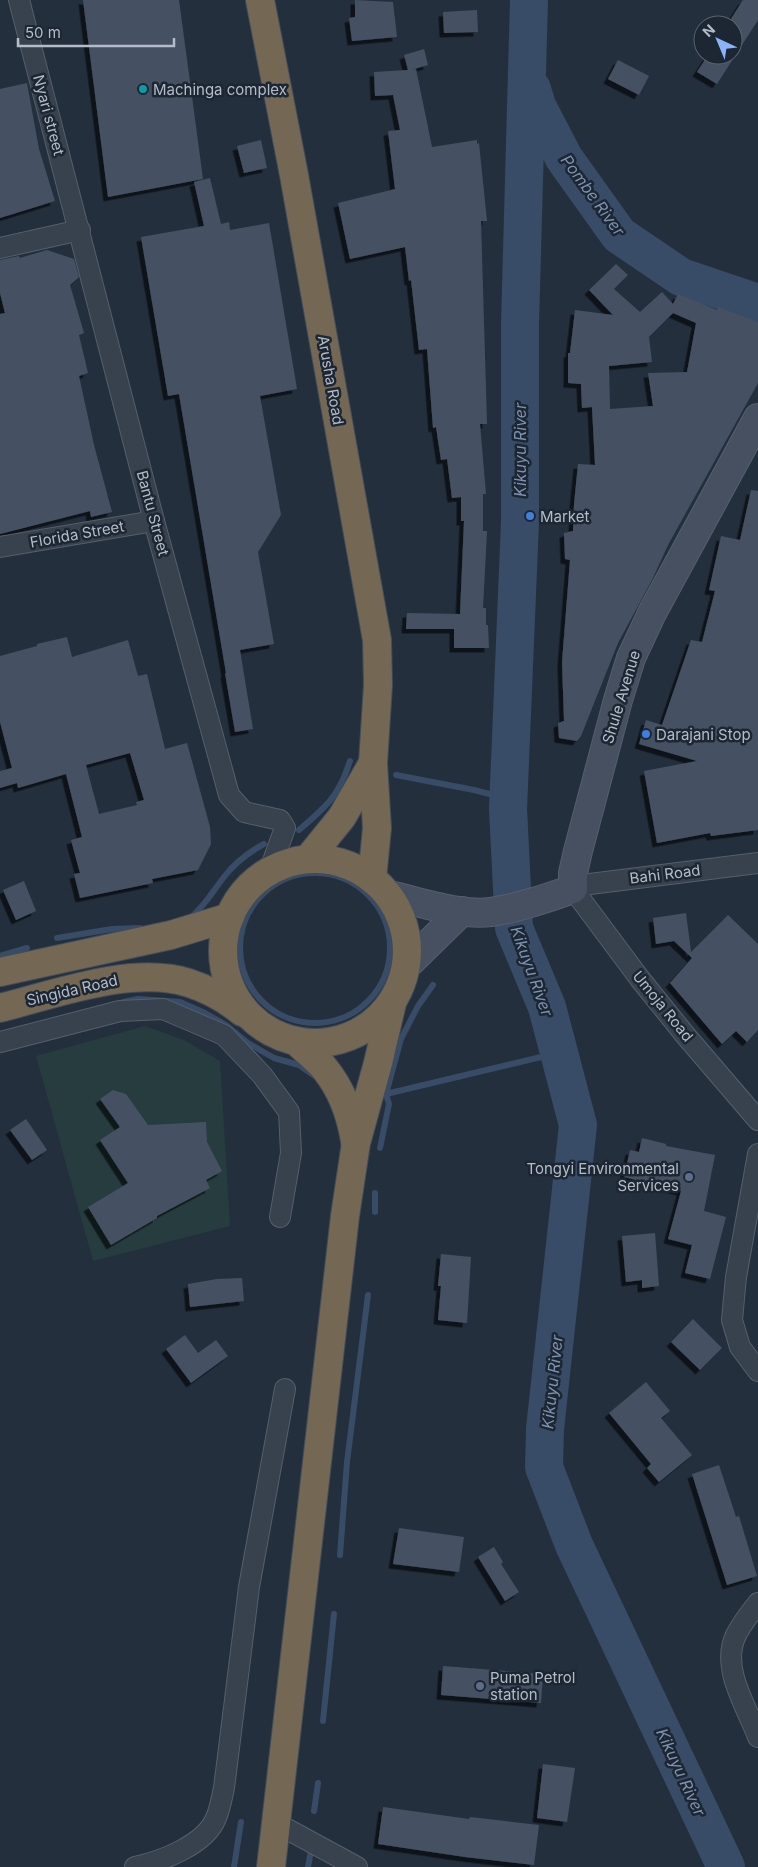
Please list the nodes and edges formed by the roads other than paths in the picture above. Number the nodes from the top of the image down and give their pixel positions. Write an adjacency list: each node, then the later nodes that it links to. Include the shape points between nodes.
1 (19, 0): 3 (street, Nyari street)
2 (260, 0): 8 (highway, Arusha Road, via 377,640 378,685)
3 (80, 230): 4 (street); 6 (street, Bantu Street)
4 (0, 248)
5 (758, 418): 13 (main road, Shule Avenue, via 631,658 573,873)
6 (154, 521): 7 (street, Florida Street); 11 (street, Bantu Street, via 228,795 244,812 280,820 285,828)
7 (0, 547)
8 (372, 763): 9 (highway, via 342,817); 12 (highway, Arusha Road)
9 (308, 859): 11 (highway); 12 (highway, via 346,864)
10 (758, 862): 13 (street, Bahi Road)
11 (269, 872): 15 (highway, via 252,884)
12 (380, 887): 14 (main road); 16 (highway, via 401,917 407,941)
13 (573, 888): 14 (main road, via 543,900 491,912); 23 (street, Umoja Road, via 640,979)
14 (462, 911): 16 (main road)
15 (230, 917): 17 (highway, via 171,936); 20 (highway, via 224,939 229,985 240,1005)
16 (406, 966): 18 (highway)
17 (0, 972)
18 (392, 1002): 22 (highway, via 374,1022 350,1036 324,1043); 24 (highway)
19 (0, 1008): 20 (highway, Singida Road, via 118,978 156,978 188,982 223,997)
20 (254, 1020): 22 (highway, via 267,1030)
21 (0, 1042): 26 (street, via 120,1011 163,1009 224,1035 262,1075 289,1112 290,1153)
22 (297, 1042): 24 (highway, via 325,1070 340,1092 352,1120)
23 (758, 1120)
24 (356, 1143): 31 (highway)
25 (758, 1154): 27 (street, via 736,1277 732,1320 740,1347)
26 (280, 1217)
27 (758, 1371)
28 (285, 1389): 32 (street, via 249,1587 224,1788 216,1819 201,1837 179,1852)
29 (758, 1603): 30 (street, via 735,1636 732,1670)
30 (758, 1737)
31 (276, 1823): 33 (highway); 34 (street)
32 (135, 1867)
33 (271, 1867)
34 (357, 1867)

